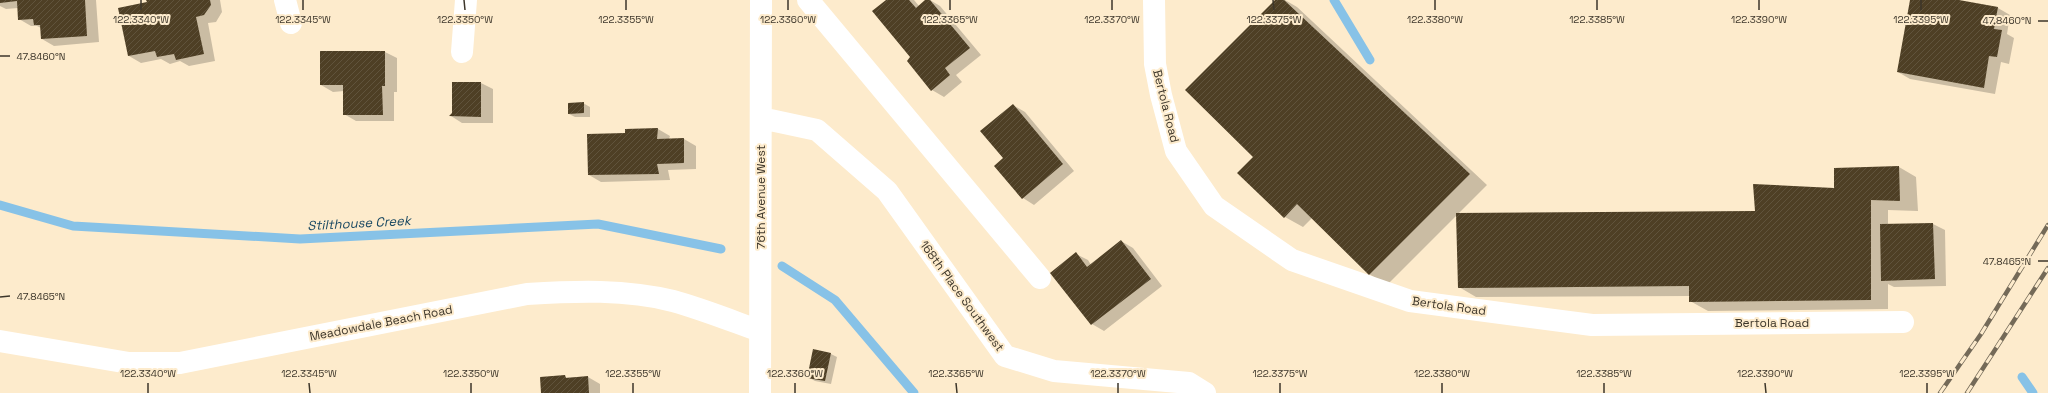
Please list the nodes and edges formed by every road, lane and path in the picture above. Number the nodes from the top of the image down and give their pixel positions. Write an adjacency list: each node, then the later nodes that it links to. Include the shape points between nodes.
1 (285, 0): 6 (street)
2 (466, 0): 7 (street)
3 (760, 0): 8 (street, 76th Avenue West)
4 (808, 0): 9 (street)
5 (1154, 0): 10 (street, Bertola Road, via 1155,64 1176,151 1214,206 1292,260 1410,301 1592,325)
6 (291, 23)
7 (462, 52)
8 (761, 118): 11 (street, 76th Avenue West); 14 (street, 168th Place Southwest, via 817,130 887,191 1005,356 1054,372 1189,383)
9 (1040, 278)
10 (1903, 322)
11 (760, 331): 12 (street, Meadowdale Beach Road, via 673,301 625,293 572,291 526,294 180,363 129,363); 13 (street, 76th Avenue West)
12 (0, 341)
13 (760, 393)
14 (1205, 393)

